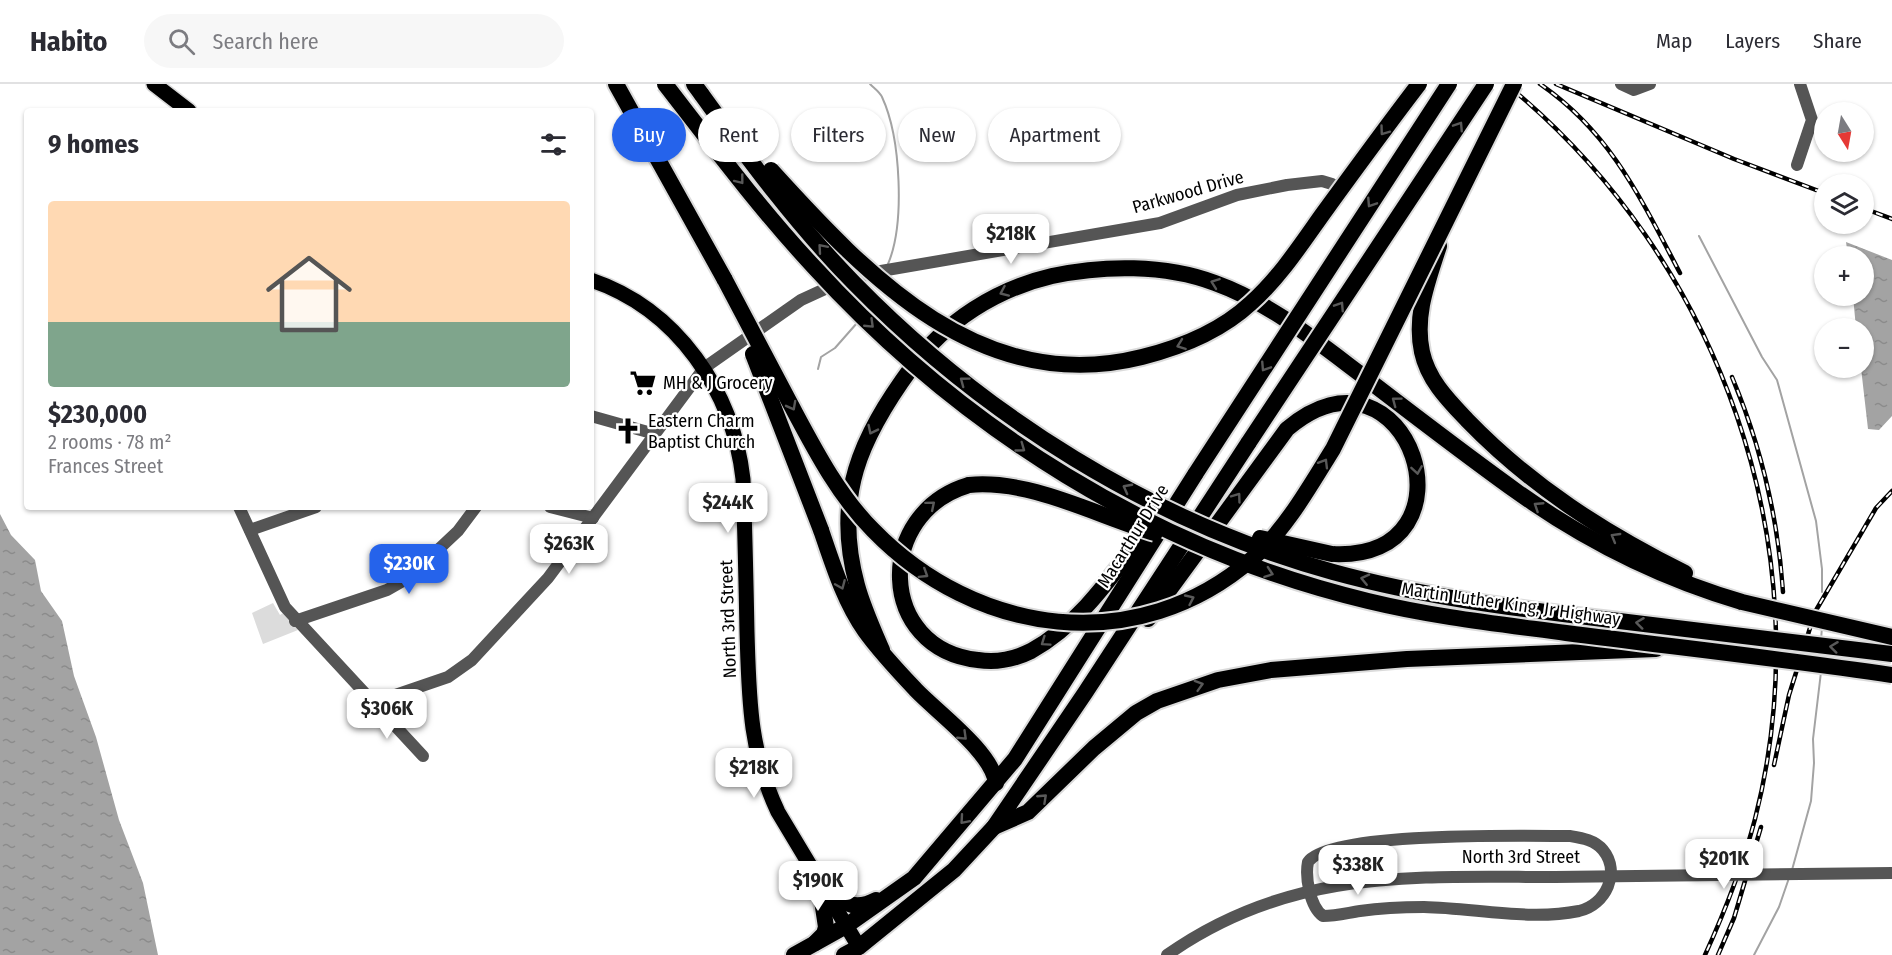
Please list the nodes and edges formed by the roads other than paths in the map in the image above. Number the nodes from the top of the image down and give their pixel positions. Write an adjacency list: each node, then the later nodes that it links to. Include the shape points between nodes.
1 (154, 84): 12 (main road)
2 (616, 84): 16 (highway)
3 (665, 84): 29 (highway, Martin Luther King, Jr Highway, one-way to 29, bridge, via 813,267 922,373 1045,464)
4 (1419, 84): 11 (highway, one-way to 11, bridge, via 1295,254 1250,304 1206,335 1181,345 1130,360 1079,365 1022,357 978,345 915,308 830,235)
5 (1449, 84): 21 (highway, Macarthur Drive, one-way to 21, bridge)
6 (1486, 84): 37 (highway, one-way to 6, bridge)
7 (1514, 84): 15 (highway, bridge)
8 (1622, 84): 10 (street, via 1634,90)
9 (1800, 84): 13 (street, via 1812,120)
10 (1646, 86)
11 (698, 89): 27 (highway, Martin Luther King, Jr Highway, one-way to 11, bridge, via 1118,483 1023,426 917,342 808,233)
12 (185, 108)
13 (1797, 165)
14 (1332, 184): 18 (street, Parkwood Drive, via 1322,181 1247,193 1160,223 881,271 838,283 781,311)
15 (1448, 219): 16 (highway, one-way to 15, bridge, via 815,451 872,529 915,568 964,597 1009,613 1057,622 1113,622 1162,611 1193,598 1254,557 1278,530 1333,448); 30 (highway, one-way to 15, bridge, via 1633,547 1571,510 1505,458 1440,391 1424,361 1419,328 1425,290)
16 (725, 280): 34 (highway, one-way to 34, bridge, via 846,597 865,631)
17 (594, 281): 18 (main road, North 3rd Street, via 658,317)
18 (704, 368): 20 (street, Parkwood Drive); 44 (main road, North 3rd Street, via 728,417 741,458 754,746 768,789)
19 (594, 417): 20 (street)
20 (655, 434): 26 (street, Parkwood Drive)
21 (1196, 473): 29 (highway, one-way to 29, bridge, via 1178,490 1076,619 1032,650 998,662 960,657 937,646 914,622 901,593 899,564 914,522 933,502 969,485 999,484 1028,490); 40 (highway, Macarthur Drive)
22 (240, 510): 28 (street)
23 (307, 510): 28 (street)
24 (474, 510): 31 (street, via 458,531 408,578 387,591)
25 (562, 510): 26 (street)
26 (593, 518): 38 (street, Parkwood Drive, via 548,578 462,669)
27 (1197, 524): 35 (highway, Martin Luther King, Jr Highway, one-way to 27, bridge, via 1446,597 1325,570); 37 (highway, one-way to 27, bridge, via 1110,670 1287,429 1303,415 1352,403 1371,407 1396,425 1410,445 1418,468 1411,516 1389,542 1357,554 1332,554)
28 (250, 530): 31 (street, via 276,593)
29 (1197, 545): 33 (highway, Martin Luther King, Jr Highway, one-way to 33, bridge, via 1321,589 1416,612)
30 (1742, 602): 32 (highway, bridge); 34 (highway, one-way to 34, via 1683,583 1586,536 1516,492 1275,313 1237,291 1211,281 1159,271 1096,269 1016,286 982,302 917,360 879,417 860,458 847,510 857,584)
31 (296, 621): 38 (street)
32 (1892, 638)
33 (1686, 648): 36 (highway, Martin Luther King, Jr Highway, bridge); 41 (highway, one-way to 33, bridge, via 1028,812 1116,728 1157,701 1186,689 1245,674 1407,658)
34 (882, 650): 40 (highway, one-way to 40, via 980,753 994,771)
35 (1892, 654)
36 (1892, 675)
37 (1086, 693): 41 (highway)
38 (372, 703): 39 (street)
39 (423, 756)
40 (996, 783): 43 (highway, Macarthur Drive, one-way to 43)
41 (993, 827): 48 (highway, via 954,870)
42 (1892, 873): 45 (street, North 3rd Street, bridge, via 1395,878)
43 (914, 878): 44 (highway, via 859,907 842,902); 46 (highway, Macarthur Drive)
44 (818, 880): 46 (main road, North 3rd Street); 47 (highway, via 826,927)
45 (1310, 890): 45 (street, via 1314,906 1323,916 1393,908 1509,914 1568,912 1599,901 1609,886 1610,868 1603,850 1594,842 1570,836 1396,839 1317,852 1306,868); 50 (street, North 3rd Street, via 1239,913)
46 (846, 926): 47 (highway, Macarthur Drive); 48 (main road, North 3rd Street)
47 (811, 946): 49 (highway, Macarthur Drive)
48 (857, 952)
49 (794, 955)
50 (1167, 955)

